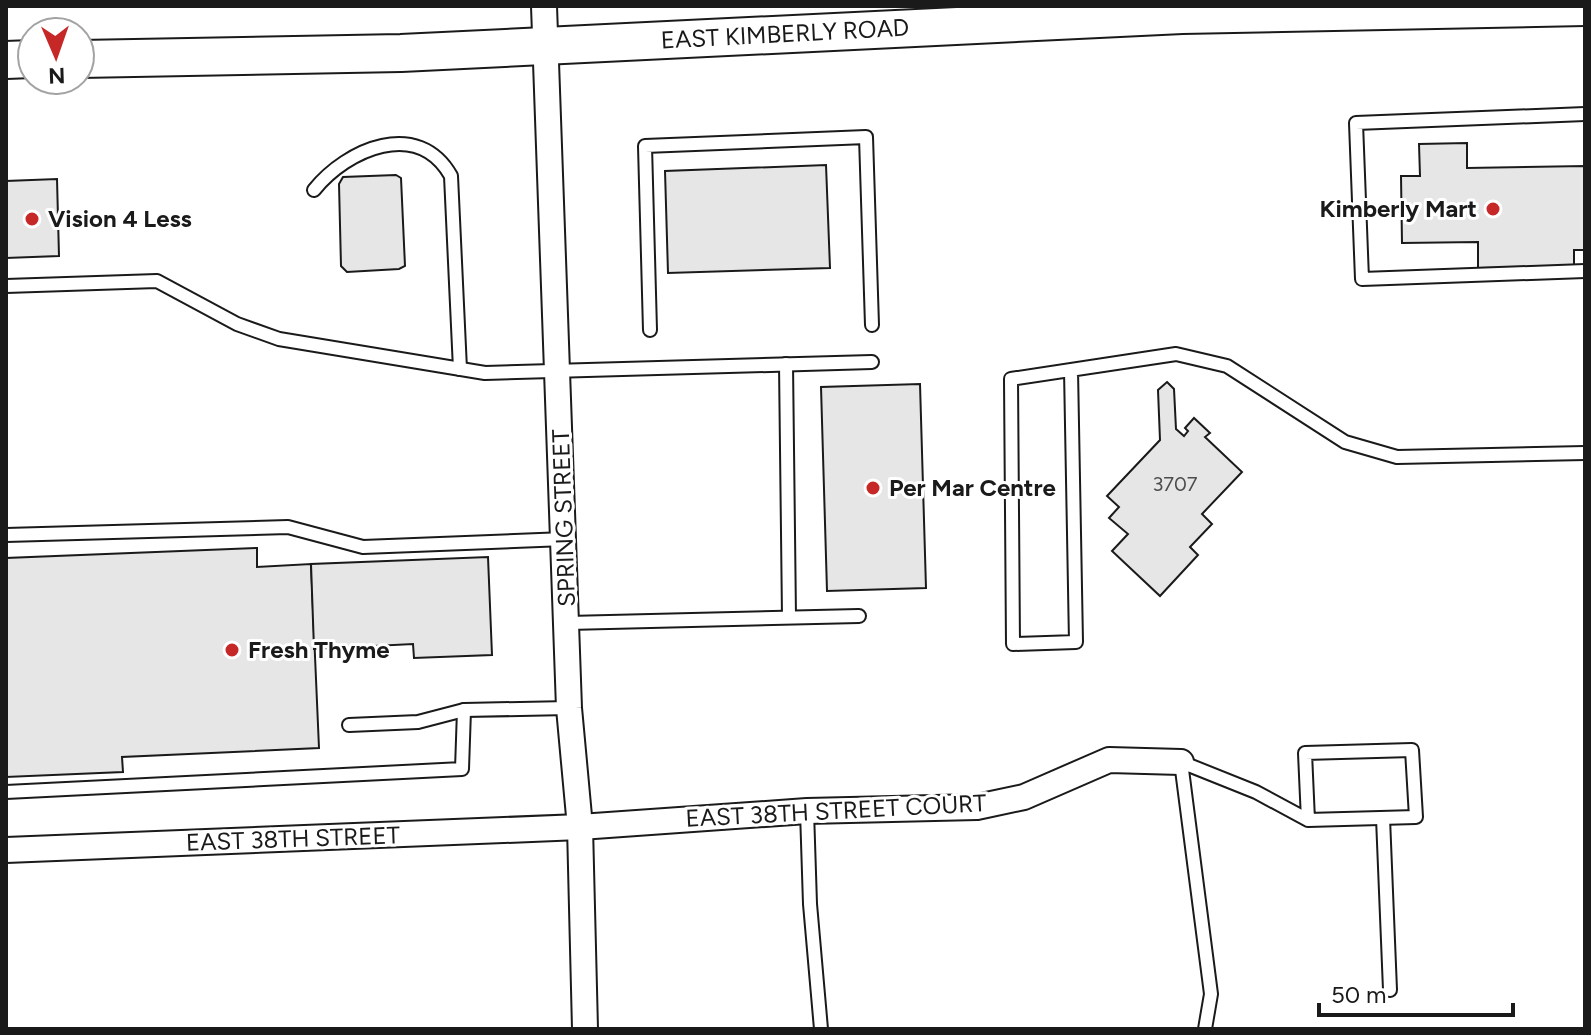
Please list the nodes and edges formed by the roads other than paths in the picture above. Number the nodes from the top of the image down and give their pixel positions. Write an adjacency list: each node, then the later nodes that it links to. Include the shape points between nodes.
1 (544, 6): 3 (street, SPRING STREET)
2 (1585, 7): 3 (main road, EAST KIMBERLY ROAD, via 1182,15)
3 (547, 45): 4 (main road, EAST KIMBERLY ROAD); 14 (street, SPRING STREET)
4 (96, 59)
5 (1585, 114): 7 (lane, via 1356,123 1362,279)
6 (314, 190): 13 (lane, via 331,169 374,148 399,143 440,157 451,176)
7 (1585, 271)
8 (6, 286): 13 (lane, via 157,281 237,324 279,339)
9 (872, 325): 10 (lane, via 866,137 645,146)
10 (650, 330)
11 (872, 362): 12 (lane)
12 (786, 364): 14 (lane); 20 (lane)
13 (460, 369): 14 (lane)
14 (558, 369): 18 (street, SPRING STREET)
15 (1071, 370): 15 (lane, via 1011,379 1013,644 1076,642); 16 (lane, via 1176,354 1227,366 1345,442 1397,457)
16 (1585, 453)
17 (6, 535): 18 (lane, via 288,527 363,547)
18 (565, 539): 21 (street, SPRING STREET)
19 (859, 616): 20 (lane)
20 (789, 617): 21 (lane)
21 (568, 623): 22 (street, SPRING STREET)
22 (569, 708): 23 (lane); 30 (street, SPRING STREET)
23 (464, 710): 24 (lane, via 418,722); 26 (lane, via 462,769)
24 (349, 725)
25 (1181, 762): 27 (street, EAST 38TH STREET COURT, via 1109,760 1024,797 977,807); 29 (lane); 35 (lane, via 1211,994)
26 (6, 792)
27 (807, 811): 30 (street, EAST 38TH STREET COURT); 34 (lane)
28 (1383, 818): 29 (lane); 29 (lane, via 1416,817 1412,750 1305,753); 32 (lane)
29 (1308, 820)
30 (580, 827): 31 (street, EAST 38TH STREET); 33 (street, SPRING STREET)
31 (6, 850)
32 (1390, 990)
33 (585, 1029)
34 (821, 1029)
35 (1205, 1029)

